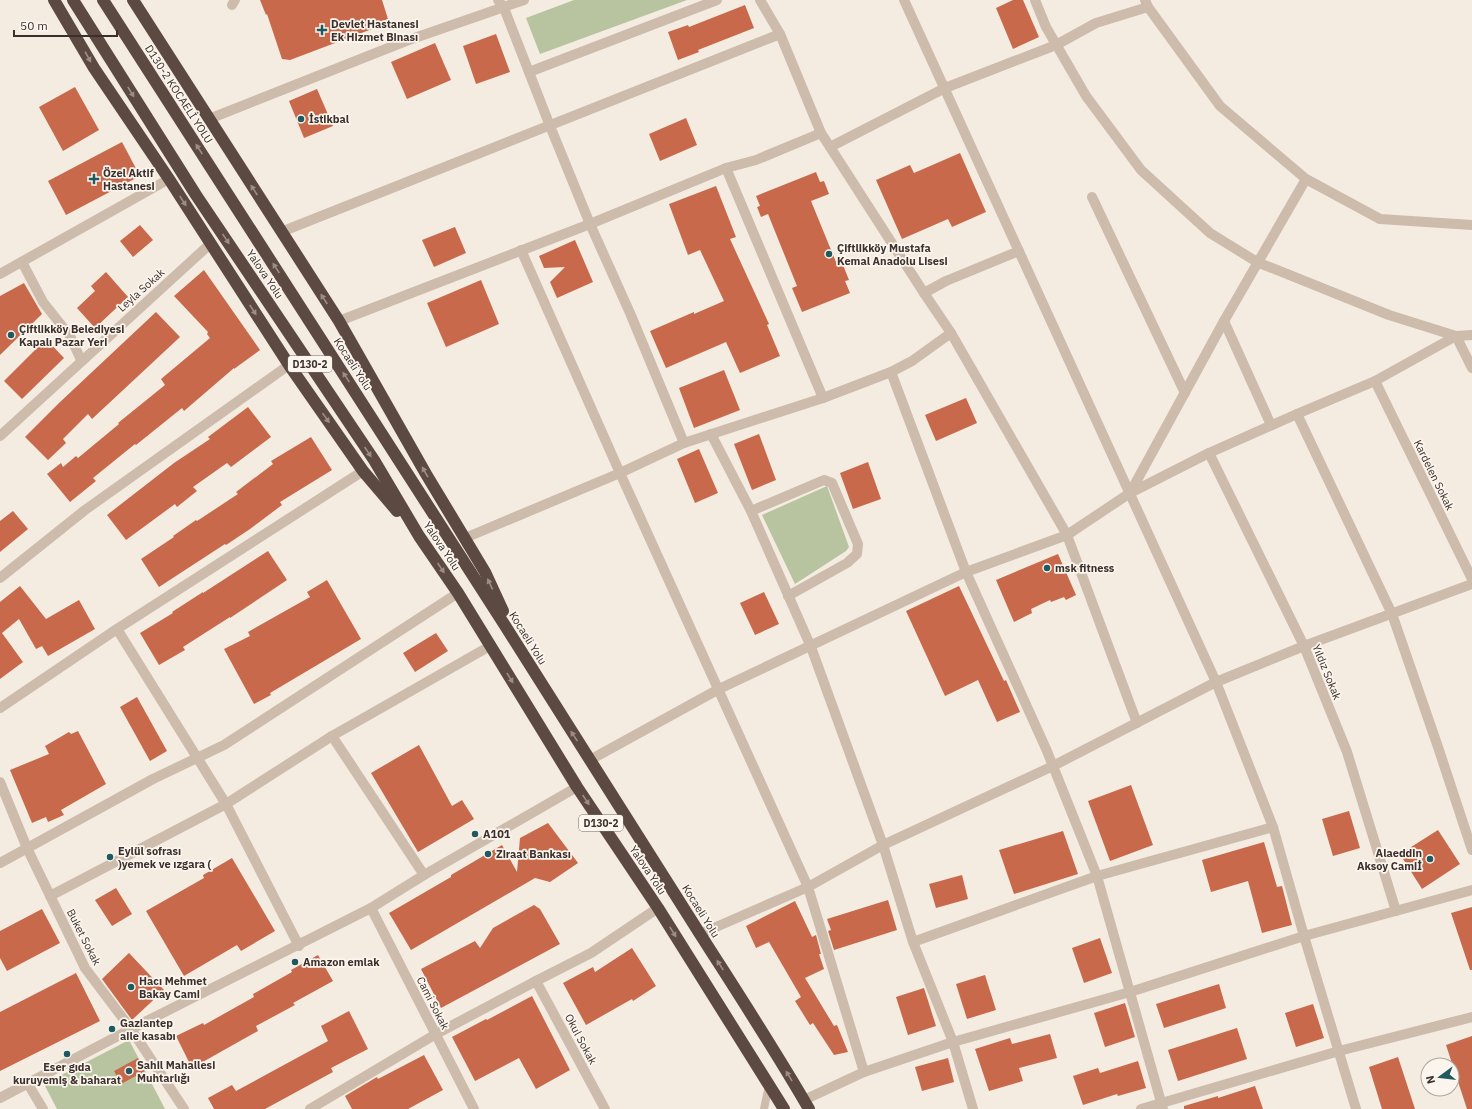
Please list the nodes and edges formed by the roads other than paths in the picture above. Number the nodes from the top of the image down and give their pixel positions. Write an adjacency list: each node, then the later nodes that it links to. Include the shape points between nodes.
1 (54, 0): 21 (highway, one-way to 21, via 94,68)
2 (73, 0): 58 (highway, Yalova Yolu / D130-2, one-way to 58, via 196,195 374,460)
3 (103, 0): 23 (highway, D130-2 KOCAELİ YOLU / D130-2, one-way to 3)
4 (133, 0): 16 (highway)
5 (524, 0): 10 (street)
6 (717, 0): 14 (street)
7 (760, 0): 12 (street)
8 (904, 0): 15 (street)
9 (1035, 0): 13 (street)
10 (501, 4): 14 (street); 16 (street)
11 (1146, 4): 13 (street, via 1096,23); 22 (street, via 1220,106)
12 (780, 34): 17 (street); 18 (street)
13 (1056, 44): 15 (street); 32 (street, via 1086,96 1141,170 1210,233)
14 (529, 72): 17 (street)
15 (945, 88): 19 (street); 30 (street)
16 (209, 119): 27 (highway, one-way to 16)
17 (550, 126): 25 (street); 27 (street)
18 (821, 133): 19 (street); 20 (street, via 756,160)
19 (830, 147): 34 (street)
20 (726, 168): 25 (street); 46 (street)
21 (169, 179): 28 (highway, one-way to 28); 31 (street)
22 (1306, 179): 26 (street, via 1380,219); 32 (street)
23 (220, 182): 71 (highway, Kocaeli̇ Yolu / D130-2, one-way to 23)
24 (1092, 197): 45 (street)
25 (590, 224): 29 (street); 51 (street)
26 (1472, 225)
27 (281, 232): 35 (highway, one-way to 27)
28 (210, 244): 40 (street, Leyla Sokak); 41 (highway, one-way to 41)
29 (521, 250): 35 (street); 54 (street)
30 (1019, 251): 34 (street, via 946,281); 55 (street)
31 (22, 262): 33 (street); 40 (street, via 43,302 70,336)
32 (1257, 262): 36 (street); 39 (street, via 1388,316)
33 (0, 274)
34 (924, 293): 37 (street)
35 (339, 321): 59 (highway, one-way to 35)
36 (1224, 321): 45 (street); 48 (street)
37 (951, 333): 43 (street, via 912,361); 57 (street)
38 (1472, 335): 39 (street)
39 (1456, 336): 42 (street); 44 (street)
40 (81, 360): 50 (street, Leyla Sokak)
41 (289, 365): 53 (highway, one-way to 53); 61 (street, via 85,510)
42 (1472, 368)
43 (891, 372): 46 (street); 60 (street)
44 (1375, 381): 47 (street); 62 (street, Kardelen Sokak)
45 (1185, 393): 55 (street)
46 (823, 398): 49 (street)
47 (1297, 414): 48 (street); 66 (street)
48 (1271, 425): 52 (street)
49 (712, 434): 51 (street); 56 (street)
50 (0, 436)
51 (684, 443): 54 (street)
52 (1209, 453): 55 (street); 69 (street, Yıldız Sokak)
53 (363, 471): 58 (highway); 67 (street)
54 (620, 473): 59 (street); 73 (street)
55 (1130, 493): 57 (street); 72 (street)
56 (751, 511): 65 (street); 65 (street, via 824,480 832,482 858,544 857,554 847,563)
57 (1067, 535): 60 (street); 75 (street)
58 (419, 536): 64 (highway, Yalova Yolu / D130-2, one-way to 64)
59 (465, 538): 71 (highway, one-way to 59, via 485,572)
60 (966, 572): 70 (street); 79 (street)
61 (0, 578)
62 (1472, 579)
63 (1472, 584): 66 (street)
64 (458, 593): 68 (highway, Yalova Yolu / D130-2); 77 (street, via 224,745)
65 (788, 596): 70 (street)
66 (1392, 614): 69 (street); 86 (street)
67 (117, 629): 74 (street); 77 (street)
68 (490, 646): 76 (street); 81 (highway, Yalova Yolu / D130-2, one-way to 81)
69 (1304, 646): 72 (street); 95 (street, Yıldız Sokak, via 1347,752)
70 (811, 647): 73 (street); 84 (street)
71 (525, 657): 78 (highway, Kocaeli̇ Yolu / D130-2, one-way to 71)
72 (1216, 682): 75 (street); 83 (street)
73 (719, 689): 78 (street); 90 (street)
74 (0, 708)
75 (1137, 723): 79 (street)
76 (332, 736): 82 (street); 88 (street)
77 (197, 758): 82 (street); 85 (street, via 153,779)
78 (590, 760): 96 (highway, Kocaeli̇ Yolu / D130-2)
79 (1053, 766): 84 (street); 89 (street)
80 (0, 782): 85 (street, Buket Sokak)
81 (577, 787): 88 (street); 94 (highway, Yalova Yolu / D130-2, one-way to 94)
82 (226, 804): 92 (street); 99 (street)
83 (1272, 827): 89 (street); 97 (street)
84 (883, 845): 90 (street); 98 (street)
85 (27, 848): 87 (street); 92 (street, Buket Sokak)
86 (1472, 850)
87 (0, 863)
88 (424, 875): 93 (street)
89 (1097, 876): 98 (street); 101 (street)
90 (808, 887): 96 (street); 107 (street)
91 (1472, 890): 95 (street)
92 (50, 896): 103 (street, Buket Sokak, via 85,968)
93 (371, 908): 99 (street); 104 (street, Cami Sokak)
94 (658, 908): 100 (street, via 591,953); 109 (highway, Yalova Yolu / D130-2, one-way to 109)
95 (1396, 911): 97 (street)
96 (700, 934): 112 (highway, Kocaeli̇ Yolu / D130-2, one-way to 96)
97 (1304, 936): 101 (street); 106 (street)
98 (913, 942): 105 (street)
99 (299, 946): 103 (street)
100 (536, 981): 104 (street); 119 (street, Okul Sokak)
101 (1130, 992): 105 (street); 113 (street)
102 (1472, 1017): 106 (street)
103 (131, 1029): 108 (street); 115 (street, Buket Sokak)
104 (436, 1034): 111 (street); 118 (street, Cami Sokak)
105 (953, 1042): 107 (street); 122 (street)
106 (1339, 1051): 113 (street); 124 (street)
107 (864, 1072): 112 (street)
108 (28, 1084): 110 (street); 114 (street)
109 (770, 1085): 120 (lane); 121 (highway, Yalova Yolu / D130-2)
110 (0, 1098)
111 (325, 1099): 116 (street); 117 (street)
112 (807, 1105)
113 (1162, 1106): 123 (street)
114 (43, 1109)
115 (184, 1109)
116 (310, 1109)
117 (330, 1109)
118 (474, 1109)
119 (604, 1109)
120 (764, 1109)
121 (784, 1109)
122 (973, 1109)
123 (1141, 1109)
124 (1356, 1109)

